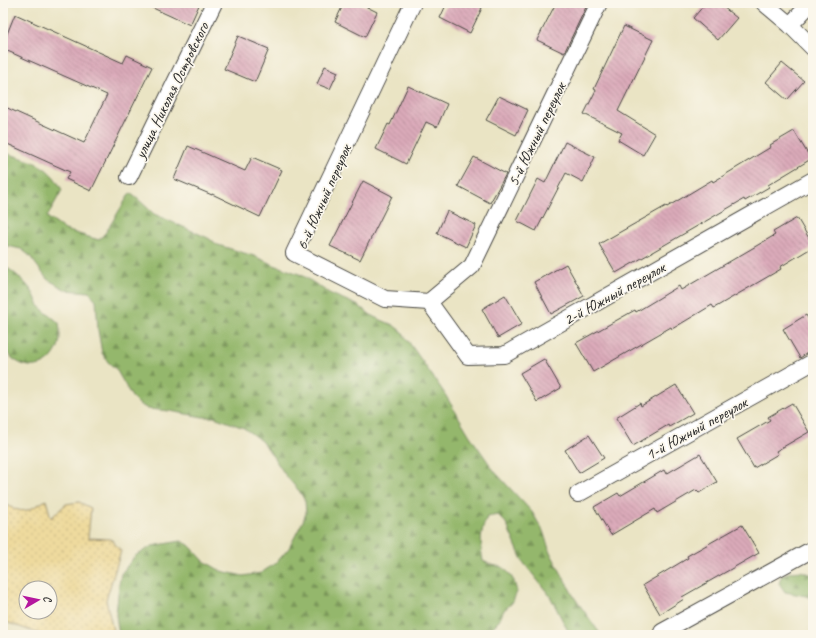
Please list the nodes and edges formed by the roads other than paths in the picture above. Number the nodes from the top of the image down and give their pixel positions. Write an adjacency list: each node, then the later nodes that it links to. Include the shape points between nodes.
1 (214, 3): 8 (street, улица Николая Островского)
2 (413, 3): 10 (street, 6-й Южный переулок, via 294,254 385,299)
3 (599, 3): 10 (street, 5-й Южный переулок, via 472,266)
4 (764, 3): 6 (street)
5 (811, 3): 6 (street)
6 (790, 25): 7 (street)
7 (813, 48)
8 (129, 177)
9 (813, 180): 10 (street, 2-й Южный переулок, via 504,355 468,356)
10 (429, 302)
11 (813, 362): 12 (street, 1-й Южный переулок)
12 (578, 494)
13 (813, 549): 14 (street)
14 (662, 632)

